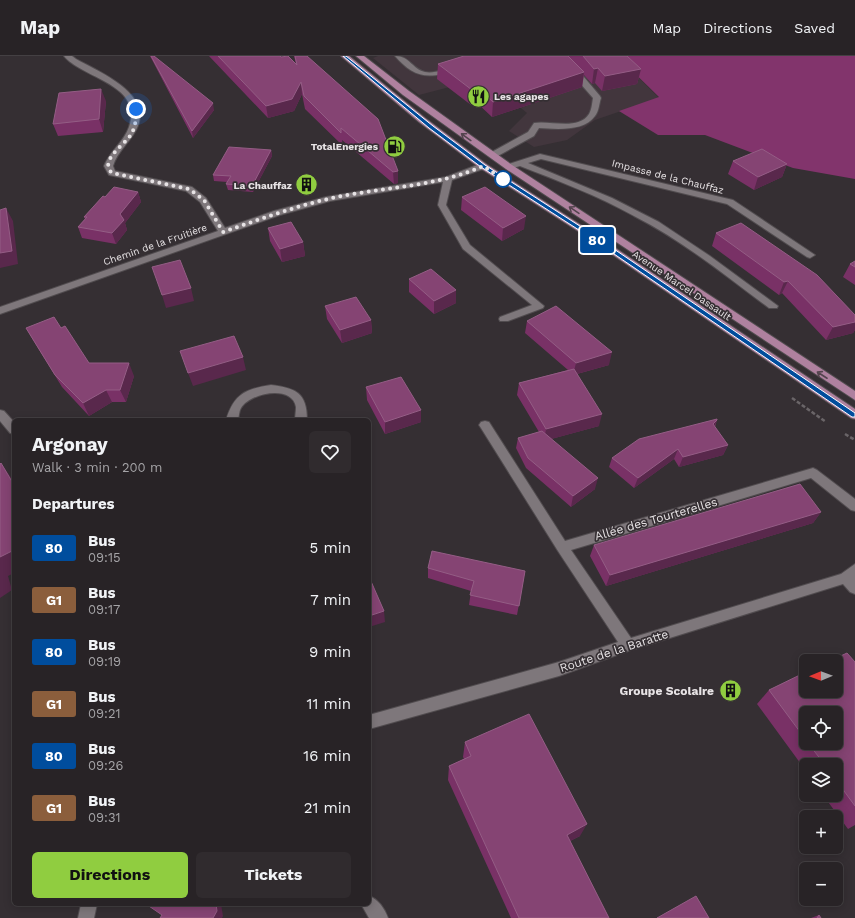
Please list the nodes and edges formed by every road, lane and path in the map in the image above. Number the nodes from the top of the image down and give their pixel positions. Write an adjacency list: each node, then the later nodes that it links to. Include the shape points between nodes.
1 (68, 56): 12 (street, via 122,88 136,109 135,125 130,136 111,157 107,164 108,170 112,173 189,189 204,200)
2 (345, 56): 9 (main road, Avenue Marcel Dassault, via 422,120)
3 (360, 56): 7 (main road, Avenue Marcel Dassault, one-way to 3, via 406,93)
4 (399, 56): 6 (street, via 419,74 430,75)
5 (558, 56): 7 (street, via 597,98 589,119 572,125 537,125 532,134)
6 (458, 68)
7 (493, 155): 10 (main road, Avenue Marcel Dassault)
8 (521, 163): 10 (street, Impasse de la Chauffaz); 13 (street, Impasse de la Chauffaz, via 540,156 730,202); 14 (street, via 638,214 686,243)
9 (483, 166): 11 (street, Chemin de la Fruitière); 19 (main road, Avenue Marcel Dassault, via 584,231)
10 (509, 167): 17 (main road, Avenue Marcel Dassault, one-way to 10)
11 (448, 179): 12 (street, Chemin de la Fruitière, via 328,199); 16 (street, via 442,205 466,247 539,306)
12 (223, 232): 15 (street, Chemin de la Fruitière)
13 (810, 255)
14 (773, 306)
15 (0, 311)
16 (504, 319)
17 (855, 396)
18 (0, 414): 23 (street)
19 (855, 415)
20 (232, 418): 21 (street, via 233,410 246,396 256,391 278,389 296,397 302,404)
21 (302, 418)
22 (484, 425): 25 (street)
23 (12, 428)
24 (855, 506): 25 (street, Allée des Tourterelles, via 813,473)
25 (562, 547): 28 (street)
26 (850, 574): 27 (street); 28 (street, Route de la Baratte)
27 (855, 588)
28 (628, 645): 29 (street, Route de la Baratte, via 559,669)
29 (371, 721)
30 (89, 906): 32 (street)
31 (371, 906): 33 (street)
32 (86, 918)
33 (380, 918)

